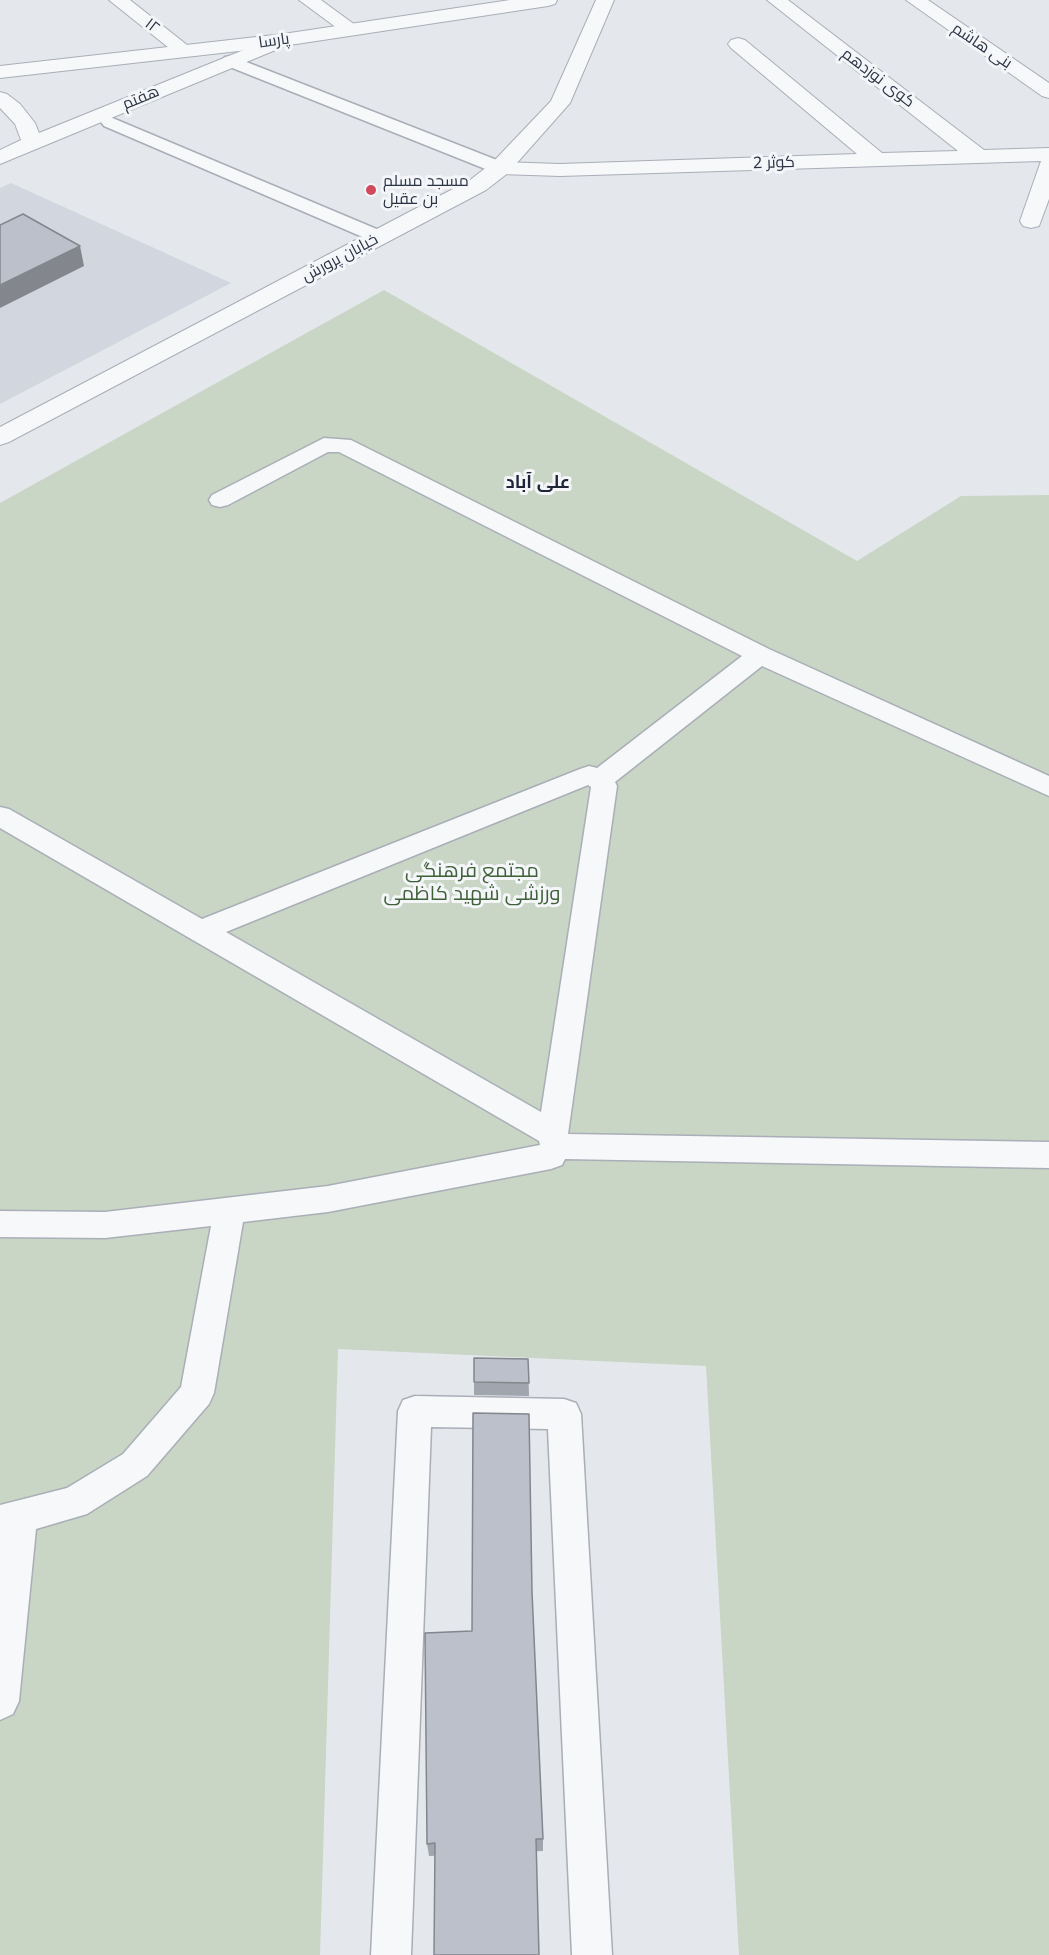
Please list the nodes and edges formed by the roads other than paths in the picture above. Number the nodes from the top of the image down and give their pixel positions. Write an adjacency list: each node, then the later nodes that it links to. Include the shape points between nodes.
1 (118, 0): 10 (street, ۱۲)
2 (308, 0): 7 (street)
3 (548, 0): 7 (street, پارسا)
4 (605, 0): 22 (street, خیابان پرورش, via 560,104)
5 (776, 0): 18 (street, کوی نوزدهم)
6 (915, 0): 13 (street, بنی هاشم)
7 (352, 30): 8 (street, پارسا)
8 (283, 40): 10 (street, پارسا); 11 (street, هفتم)
9 (738, 44): 20 (street)
10 (186, 52): 12 (street, پارسا)
11 (231, 61): 16 (street, هفتم); 22 (lane)
12 (0, 72)
13 (1049, 92)
14 (0, 98): 16 (street, via 25,123)
15 (110, 122): 24 (lane)
16 (32, 143): 19 (street, هفتم)
17 (1049, 154): 18 (street, کوثر 2)
18 (980, 157): 20 (street, کوثر 2)
19 (0, 158)
20 (877, 160): 22 (street, کوثر 2, via 560,170)
21 (1049, 165): 23 (street)
22 (500, 168): 24 (street, خیابان پرورش, via 478,185)
23 (1031, 221)
24 (379, 237): 25 (street, خیابان پرورش)
25 (0, 437)
26 (220, 500): 27 (lane, via 324,445 343,445)
27 (760, 655): 28 (lane); 29 (lane)
28 (600, 780): 31 (lane, via 589,775); 32 (lane, via 604,786)
29 (1049, 787)
30 (0, 816): 31 (lane)
31 (201, 931): 32 (lane)
32 (554, 1140): 33 (lane); 34 (lane, via 551,1156 328,1199)
33 (1049, 1155)
34 (229, 1211): 35 (lane, via 105,1225); 36 (lane, via 197,1393 135,1465 75,1502)
35 (0, 1224)
36 (10, 1519): 37 (lane)
37 (0, 1701)
38 (391, 1955): 39 (lane, via 415,1411 564,1414)
39 (592, 1955)

